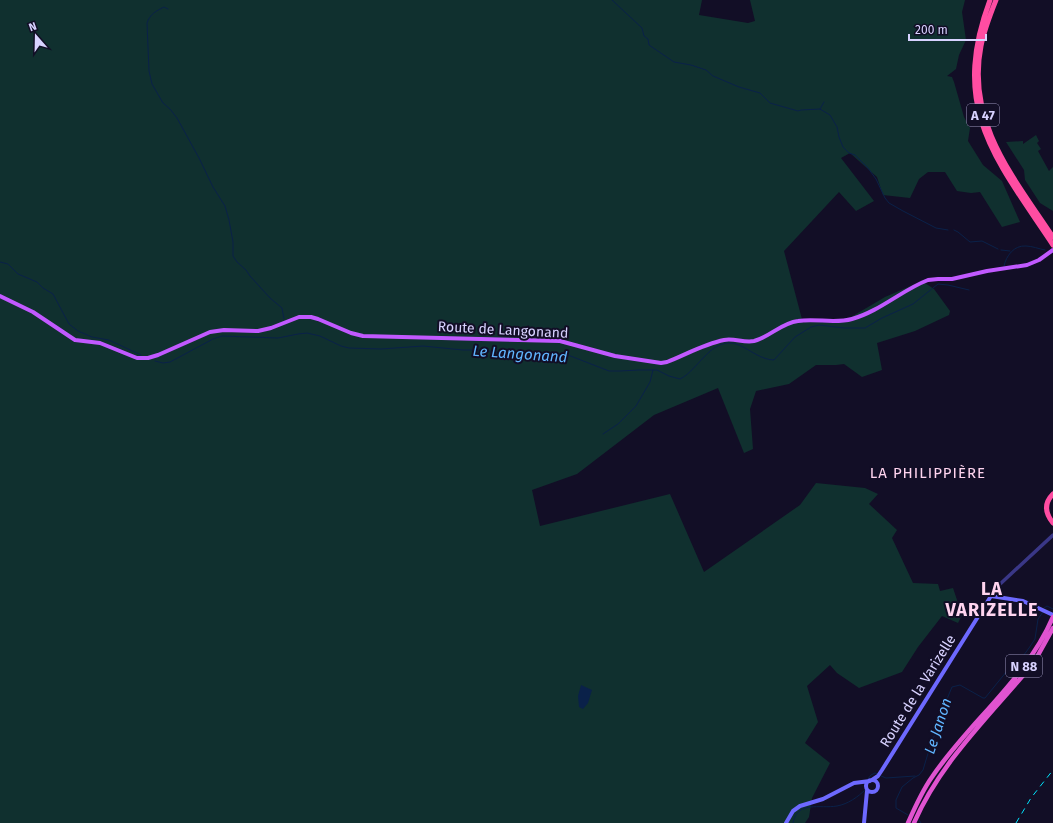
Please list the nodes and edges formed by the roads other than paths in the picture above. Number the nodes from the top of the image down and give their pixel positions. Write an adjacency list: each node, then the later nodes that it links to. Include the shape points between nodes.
1 (990, 0): 3 (highway, A 47, via 979,33 975,56 974,86 978,109 983,130 995,156)
2 (996, 0): 3 (highway, A 47, via 981,46 981,108 1002,161)
3 (1038, 219): 4 (highway, A 47); 5 (highway, A 47)
4 (1053, 237)
5 (1053, 245)
6 (1053, 250): 7 (main road, Route de Langonand, via 1027,265 952,279 928,280 870,312 853,318 791,322 752,341 718,341 661,363 615,356 556,341 363,336 351,334 305,316 258,331 210,332 158,355 137,358 100,343 75,340 33,312)
7 (0, 296)
8 (1053, 494): 9 (highway, via 1046,506)
9 (1053, 523)
10 (1053, 535): 11 (street, Route de la Varizelle)
11 (991, 596): 12 (main road, via 1023,600); 14 (main road, Route de la Varizelle)
12 (1052, 615): 21 (highway, N 88, via 1044,638 932,777)
13 (1053, 628): 22 (highway, N 88, via 1026,672 948,765 928,794)
14 (880, 773): 15 (main road); 16 (main road)
15 (877, 783): 16 (main road); 17 (main road, via 877,789)
16 (867, 784): 17 (main road); 18 (main road); 19 (main road, via 843,788 823,799 800,806 793,811)
17 (873, 792): 18 (main road)
18 (866, 804): 20 (main road)
19 (786, 823)
20 (864, 823)
21 (908, 823)
22 (914, 823)

